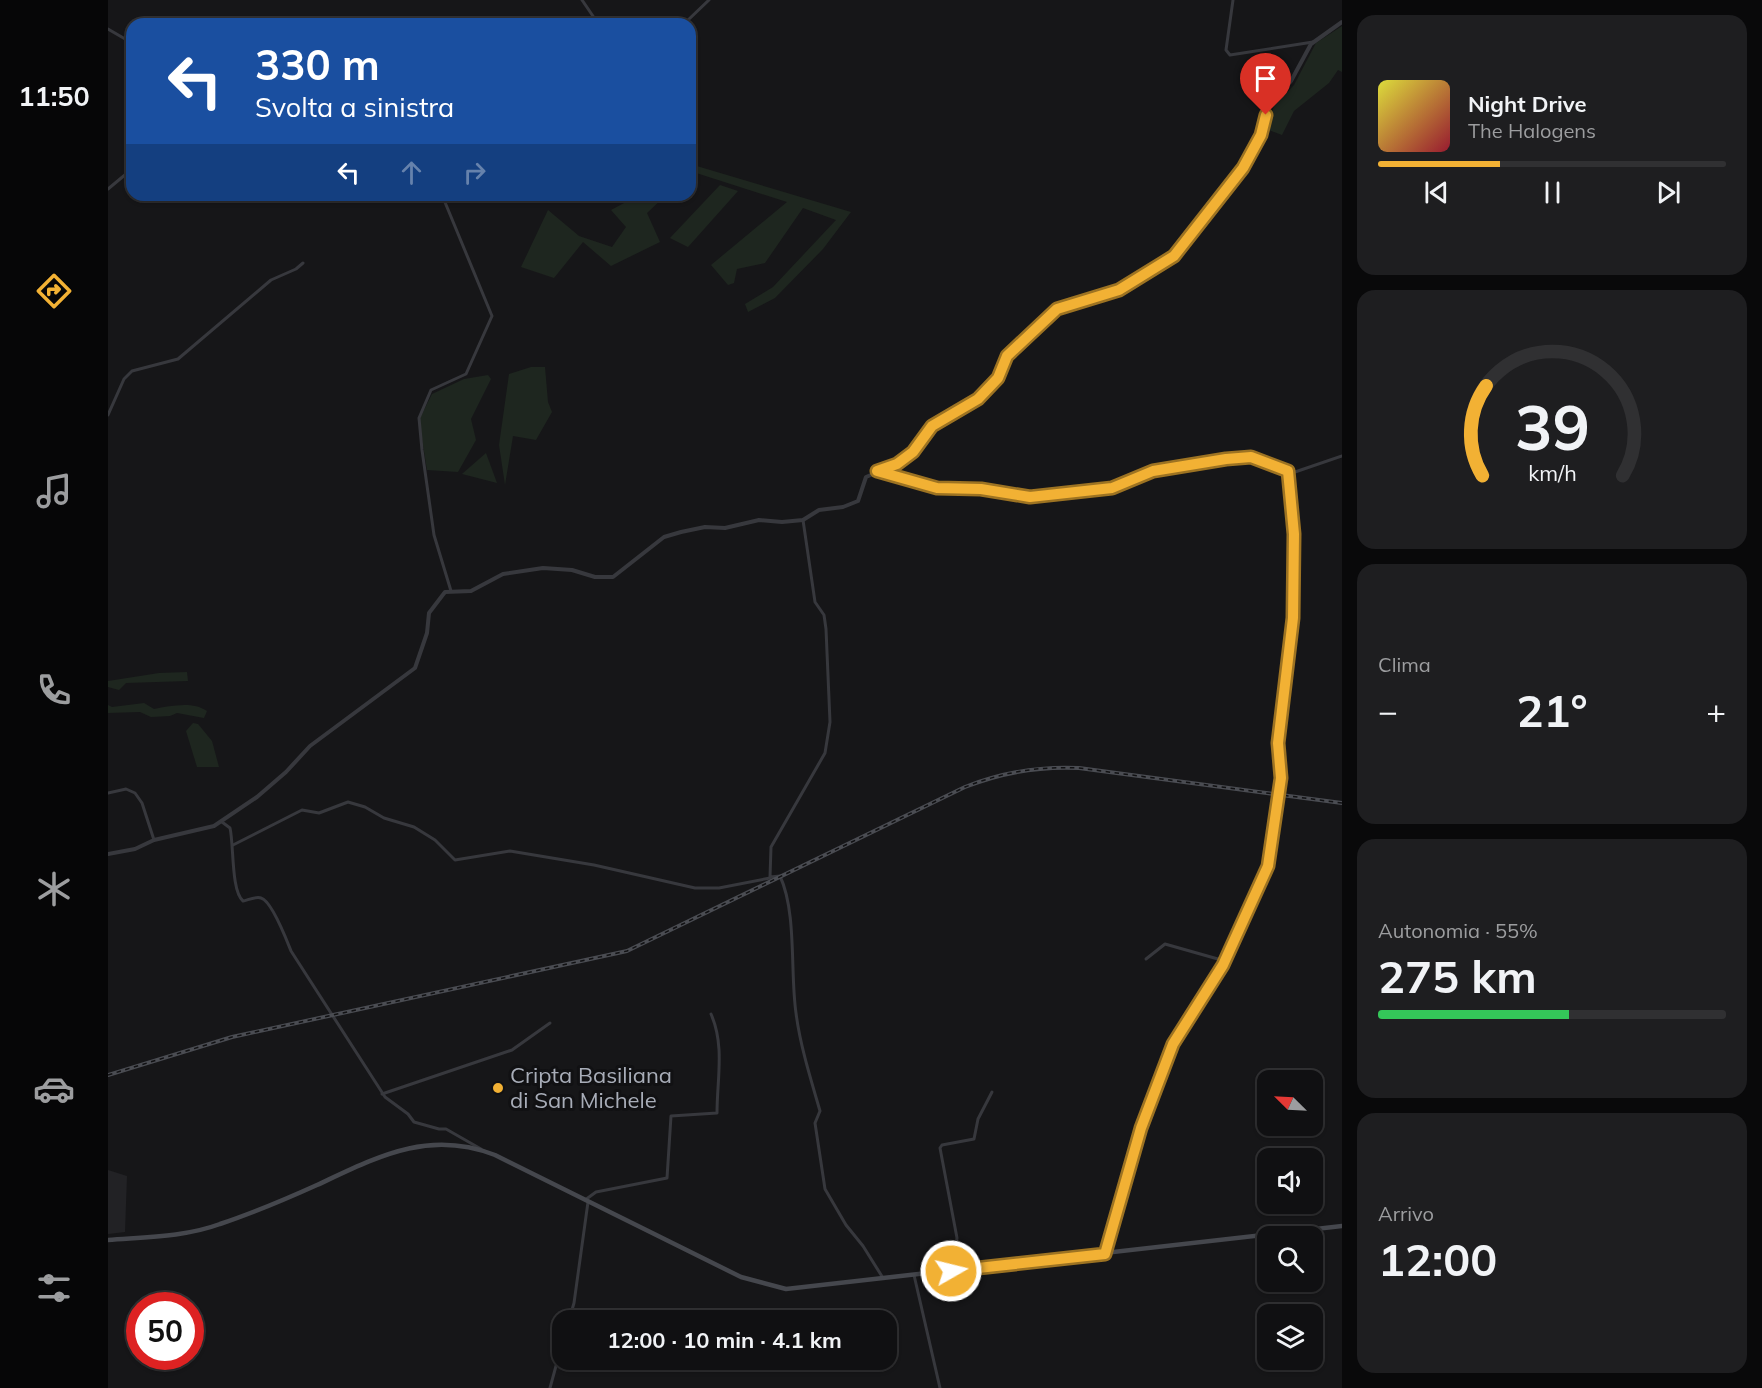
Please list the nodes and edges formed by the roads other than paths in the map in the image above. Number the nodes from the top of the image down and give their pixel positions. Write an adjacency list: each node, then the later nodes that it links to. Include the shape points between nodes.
1 (582, 0): 4 (street)
2 (709, 0): 5 (street)
3 (1233, 0): 9 (street, via 1226,50 1230,55)
4 (594, 18)
5 (690, 18)
6 (1342, 22): 9 (street)
7 (108, 29): 8 (street)
8 (126, 40)
9 (1313, 42): 16 (street, via 1292,81 1268,108 1261,135 1243,168 1174,256 1119,290 1057,309 1007,356 998,378 978,399 932,426 913,452 897,464)
10 (126, 174): 11 (street)
11 (108, 189)
12 (444, 201): 19 (street, via 492,316 466,374 431,390 419,418 434,535)
13 (303, 263): 14 (street, via 271,280 178,359 132,371 124,379)
14 (108, 415)
15 (1342, 456): 17 (street, via 1300,471)
16 (877, 471): 17 (street, via 937,488 981,489 1030,497 1112,488 1153,471 1226,459 1251,457); 18 (street, via 866,477 858,501 819,510)
17 (1288, 471): 27 (street, via 1294,534 1293,618 1278,743 1281,783 1267,870)
18 (802, 520): 19 (street, via 759,520 725,528 705,526 664,537 614,577 543,568 503,574 471,591); 25 (street, via 815,602 824,615 830,731 824,758 771,847)
19 (451, 591): 21 (street, via 445,592 429,613 415,668 310,746 273,785)
20 (108, 793): 22 (street, via 126,789 138,797)
21 (222, 822): 22 (street); 23 (street, via 230,826)
22 (154, 840): 24 (street, via 147,846)
23 (233, 845): 25 (street, via 302,810 318,813 348,802 414,826 455,860 510,851 695,888 718,888); 31 (street, via 239,898 266,900 291,951)
24 (108, 854)
25 (770, 878): 39 (street, via 780,876 786,898 794,956 796,1015 820,1112 815,1123 824,1187)
26 (1146, 959): 27 (street, via 1165,944)
27 (1225, 961): 36 (street, via 1173,1044 1141,1128)
28 (711, 1014): 33 (street, via 717,1028 720,1061 717,1113 671,1116 667,1178 596,1192)
29 (550, 1023): 31 (street, via 512,1050)
30 (992, 1092): 37 (street, via 978,1119 974,1139 940,1148 957,1238)
31 (382, 1094): 32 (street, via 414,1122 446,1129)
32 (483, 1151): 33 (main road); 35 (main road, via 457,1145 407,1147 220,1224 193,1232)
33 (586, 1201): 39 (main road, via 741,1277 766,1285 786,1289); 40 (street)
34 (1342, 1226): 36 (main road)
35 (108, 1240)
36 (1105, 1254): 37 (main road)
37 (951, 1271): 38 (main road)
38 (914, 1275): 39 (main road); 43 (street)
39 (884, 1279)
40 (572, 1310)
41 (555, 1370): 42 (street)
42 (550, 1388)
43 (940, 1388)

